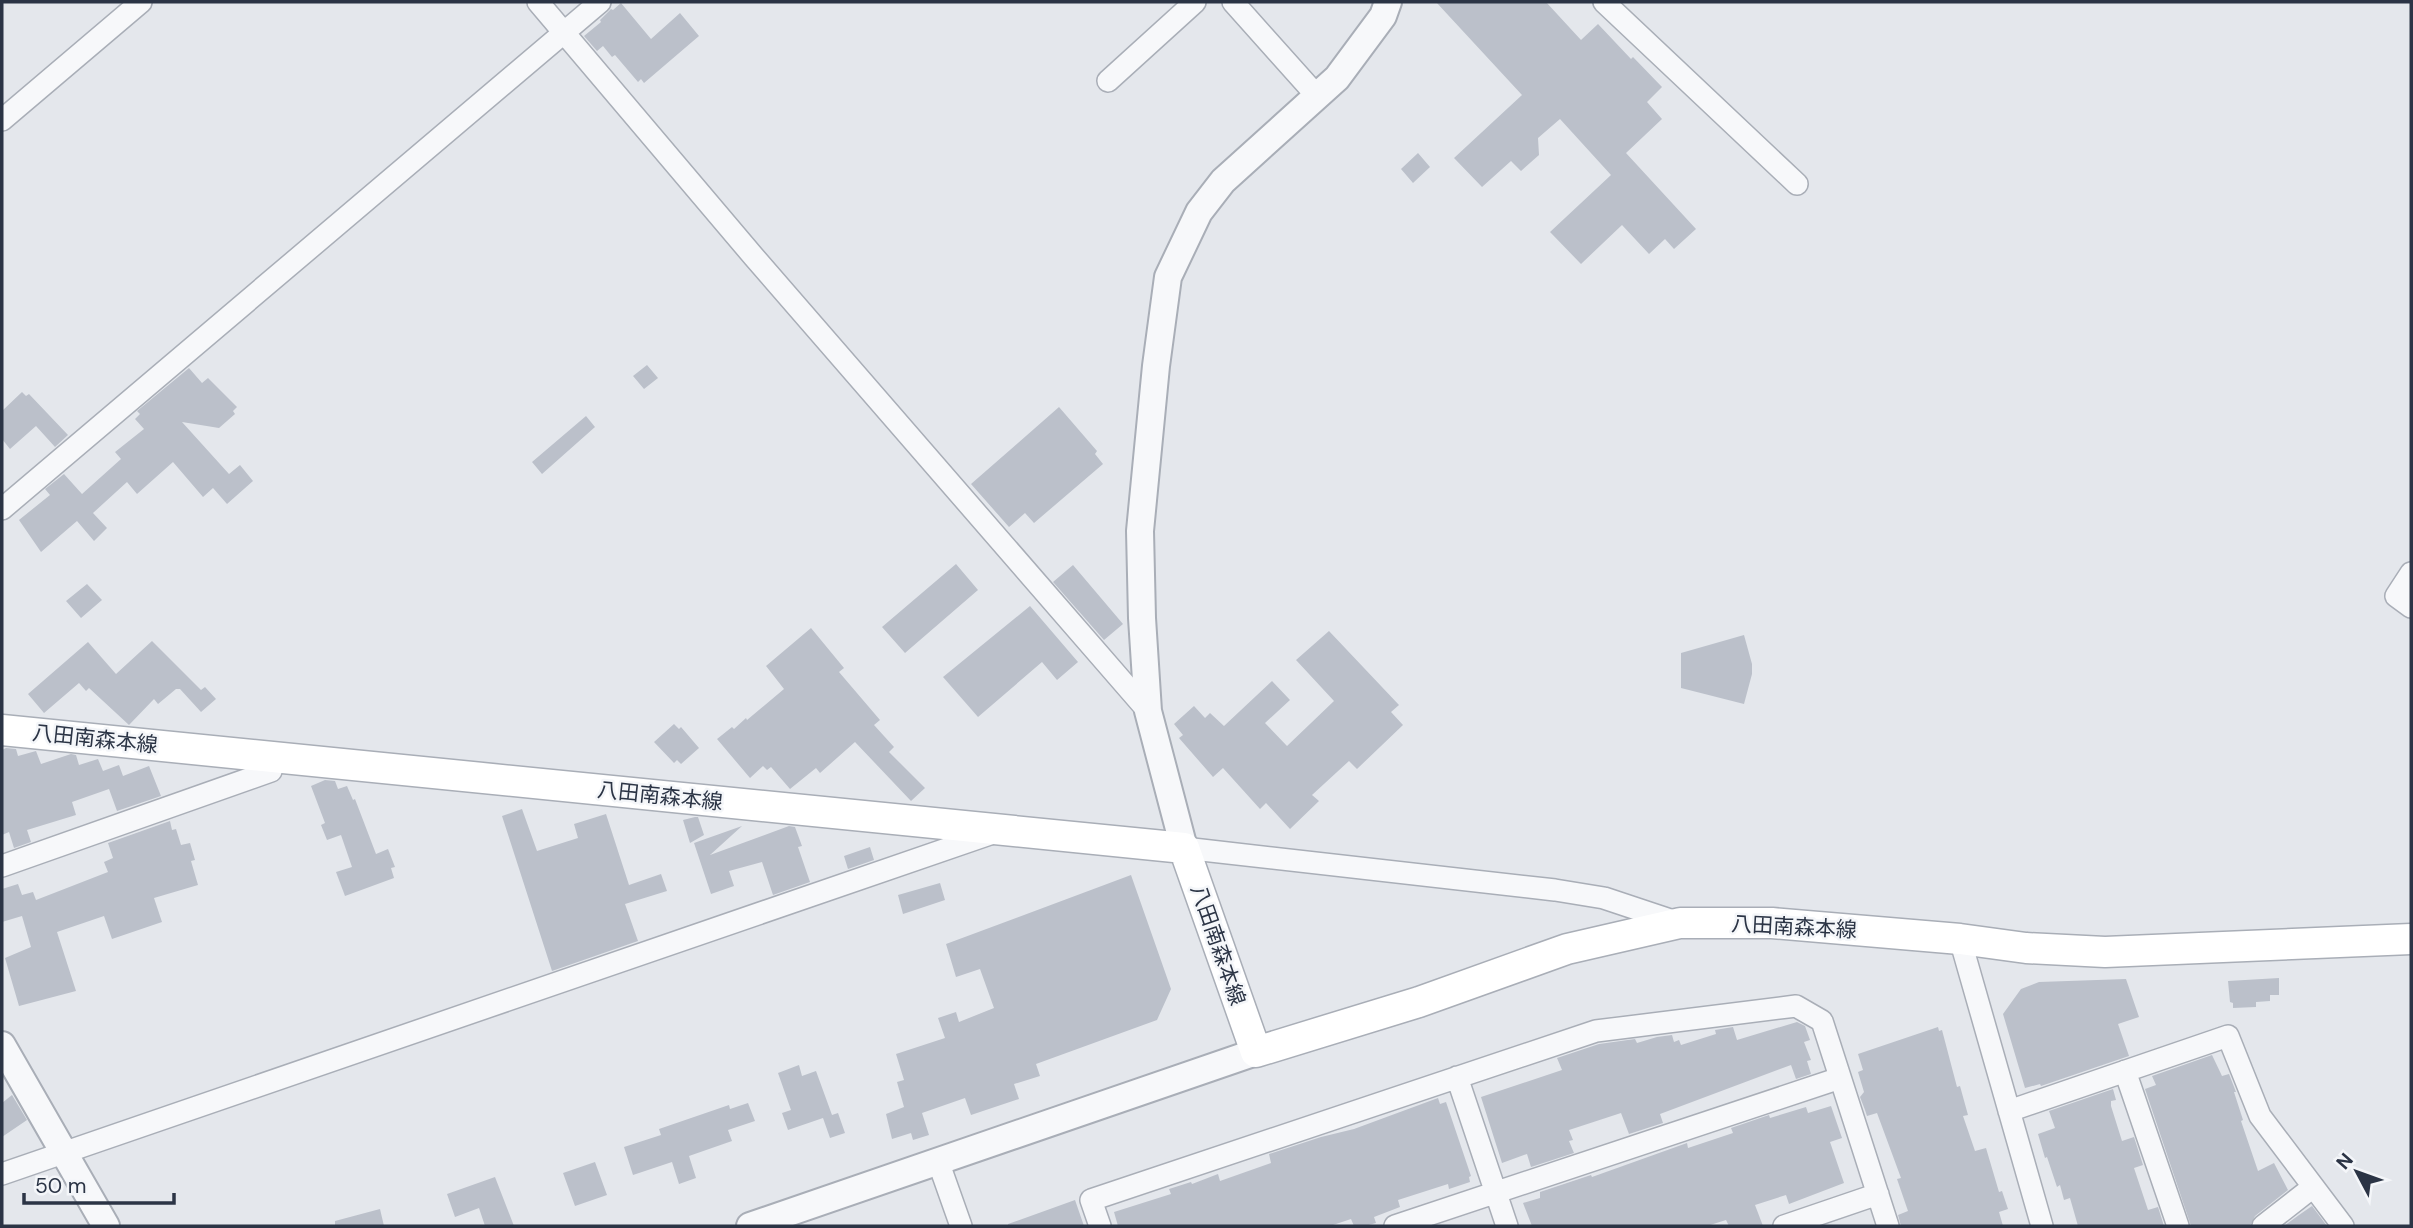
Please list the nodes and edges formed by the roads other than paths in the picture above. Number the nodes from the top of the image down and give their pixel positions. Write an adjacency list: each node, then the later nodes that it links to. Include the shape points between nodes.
1 (141, 2): 11 (street)
2 (538, 2): 8 (street)
3 (600, 2): 8 (street)
4 (1195, 2): 9 (street)
5 (1233, 2): 10 (street)
6 (1388, 2): 10 (street, via 1345,68)
7 (1604, 2): 12 (street)
8 (564, 33): 13 (street); 16 (street)
9 (1108, 81)
10 (1317, 96): 16 (street, via 1223,181 1199,212 1168,277 1140,531)
11 (2, 120)
12 (1797, 184)
13 (2, 509)
14 (2411, 573): 15 (street, via 2396,596)
15 (2411, 607)
16 (1148, 711): 20 (street)
17 (2, 730): 18 (main road, 八田南森本線)
18 (275, 757): 19 (main road, 八田南森本線); 21 (street, via 271,771)
19 (1002, 830): 20 (main road, 八田南森本線); 31 (street)
20 (1184, 848): 22 (street, via 1555,890 1604,898); 26 (main road, 八田南森本線)
21 (2, 866)
22 (1680, 923): 23 (main road, 八田南森本線, via 1772,923); 26 (main road, 八田南森本線, via 1567,949 1419,1002)
23 (1960, 939): 24 (main road, 八田南森本線, via 2105,952); 30 (street)
24 (2411, 939)
25 (2, 1045): 31 (street)
26 (1256, 1052): 32 (street)
27 (2125, 1071): 30 (street); 34 (street, via 2228,1036 2260,1116); 46 (street)
28 (1457, 1077): 29 (street, via 1596,1031 1796,1006 1822,1021); 35 (street); 40 (street, via 1091,1200)
29 (1840, 1078): 35 (street); 36 (street)
30 (2009, 1111): 45 (street)
31 (63, 1152): 33 (street); 37 (street)
32 (939, 1161): 38 (street); 39 (street)
33 (2, 1174)
34 (2314, 1187): 47 (street); 48 (street)
35 (1496, 1193): 41 (street); 42 (street)
36 (1878, 1195): 43 (street); 44 (street)
37 (106, 1226)
38 (750, 1226)
39 (961, 1226)
40 (1100, 1226)
41 (1395, 1226)
42 (1507, 1226)
43 (1784, 1226)
44 (1888, 1226)
45 (2042, 1226)
46 (2178, 1226)
47 (2263, 1226)
48 (2343, 1226)

